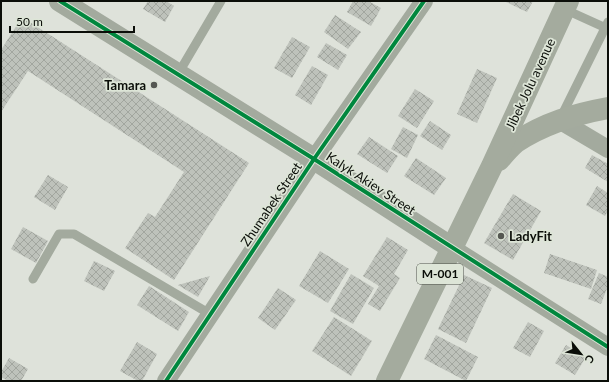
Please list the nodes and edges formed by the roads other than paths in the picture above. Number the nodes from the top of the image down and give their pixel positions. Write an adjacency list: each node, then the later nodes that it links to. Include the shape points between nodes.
1 (60, 1): 6 (street, Kalyk Akiev Street)
2 (221, 1): 6 (lane)
3 (424, 1): 10 (street, Zhumabek Street)
4 (566, 5): 5 (lane); 11 (main road, Jibek Jolu avenue / М-001)
5 (607, 26): 8 (lane)
6 (178, 74): 10 (street, Kalyk Akiev Street)
7 (608, 108): 8 (main road, Jibek Jolu avenue / М-001)
8 (559, 120): 9 (street); 11 (main road, Jibek Jolu avenue / М-001, via 515,143)
9 (608, 149)
10 (314, 158): 12 (street, Kalyk Akiev Street); 14 (street, Zhumabek Street)
11 (492, 166): 12 (main road, Jibek Jolu avenue / М-001)
12 (452, 248): 15 (street, Kalyk Akiev Street); 17 (main road, Jibek Jolu avenue / М-001)
13 (33, 279): 14 (lane, via 59,234 74,234)
14 (210, 314): 16 (street, Zhumabek Street)
15 (608, 348)
16 (166, 381)
17 (387, 381)

